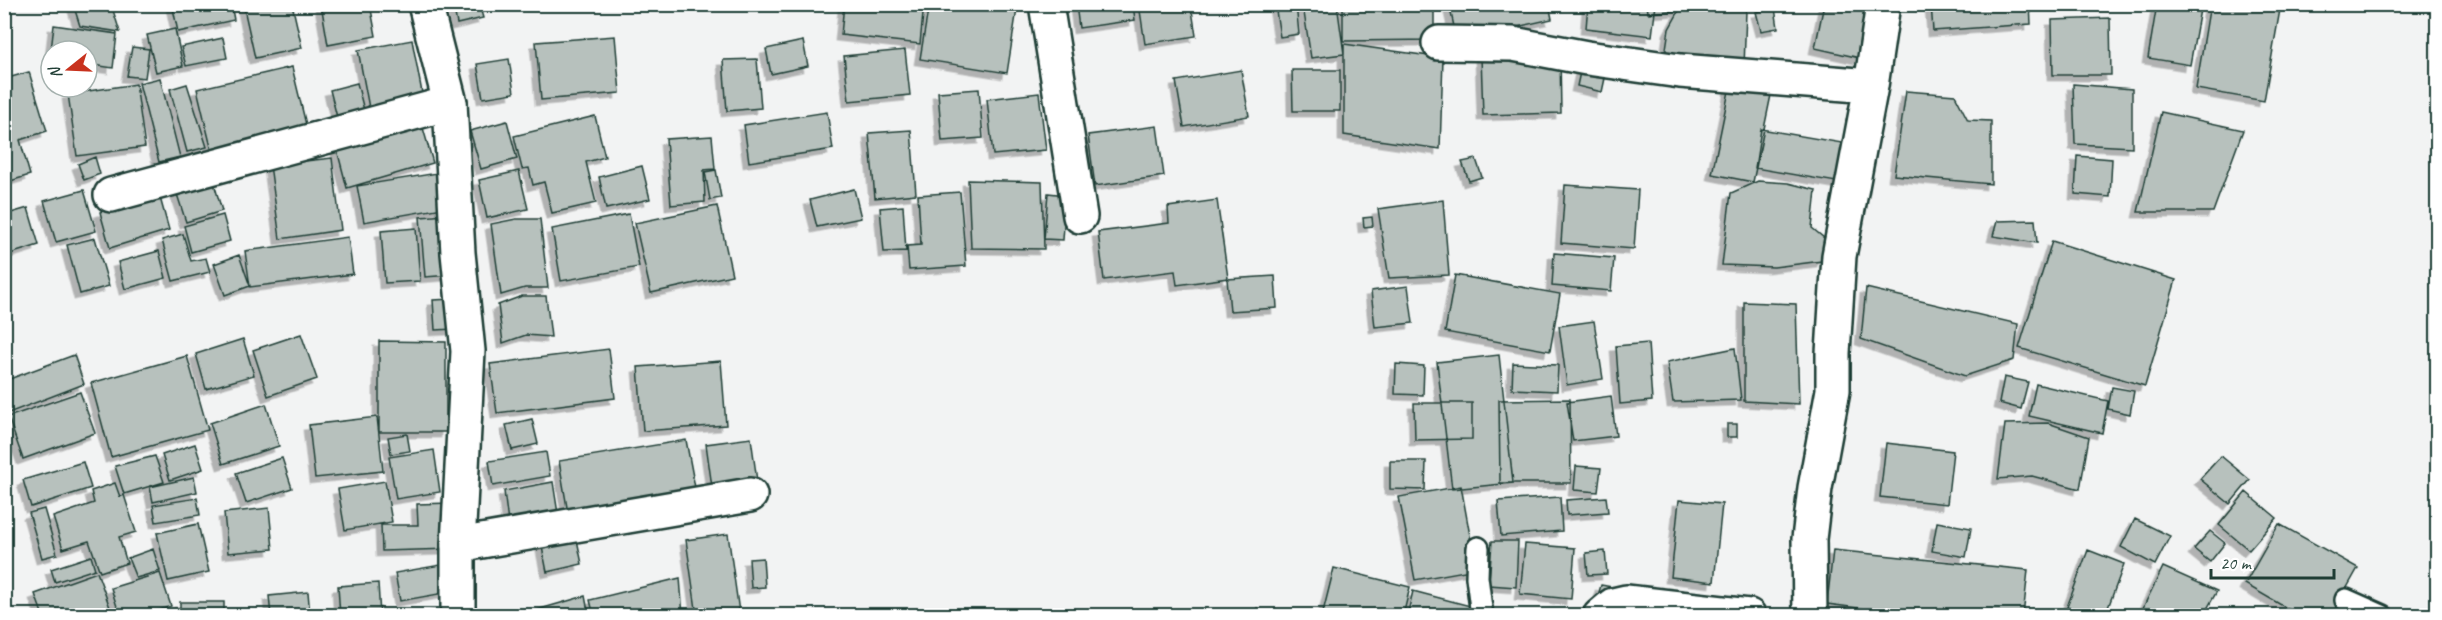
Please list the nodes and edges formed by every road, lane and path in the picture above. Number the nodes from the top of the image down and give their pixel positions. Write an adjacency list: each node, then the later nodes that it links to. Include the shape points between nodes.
1 (424, 4): 6 (street)
2 (1046, 4): 8 (street)
3 (1883, 4): 5 (street)
4 (1439, 43): 5 (street, via 1513,44 1680,71)
5 (1870, 86): 17 (street, via 1839,256 1833,390 1809,539)
6 (450, 104): 7 (street); 10 (street, via 468,351)
7 (111, 195)
8 (1080, 216)
9 (750, 495): 10 (street)
10 (458, 545): 13 (street)
11 (1478, 548): 14 (lane)
12 (2346, 600): 18 (lane)
13 (458, 615)
14 (1482, 615)
15 (1600, 615): 16 (street, via 1613,605 1626,602)
16 (1749, 615)
17 (1810, 615)
18 (2382, 615)

